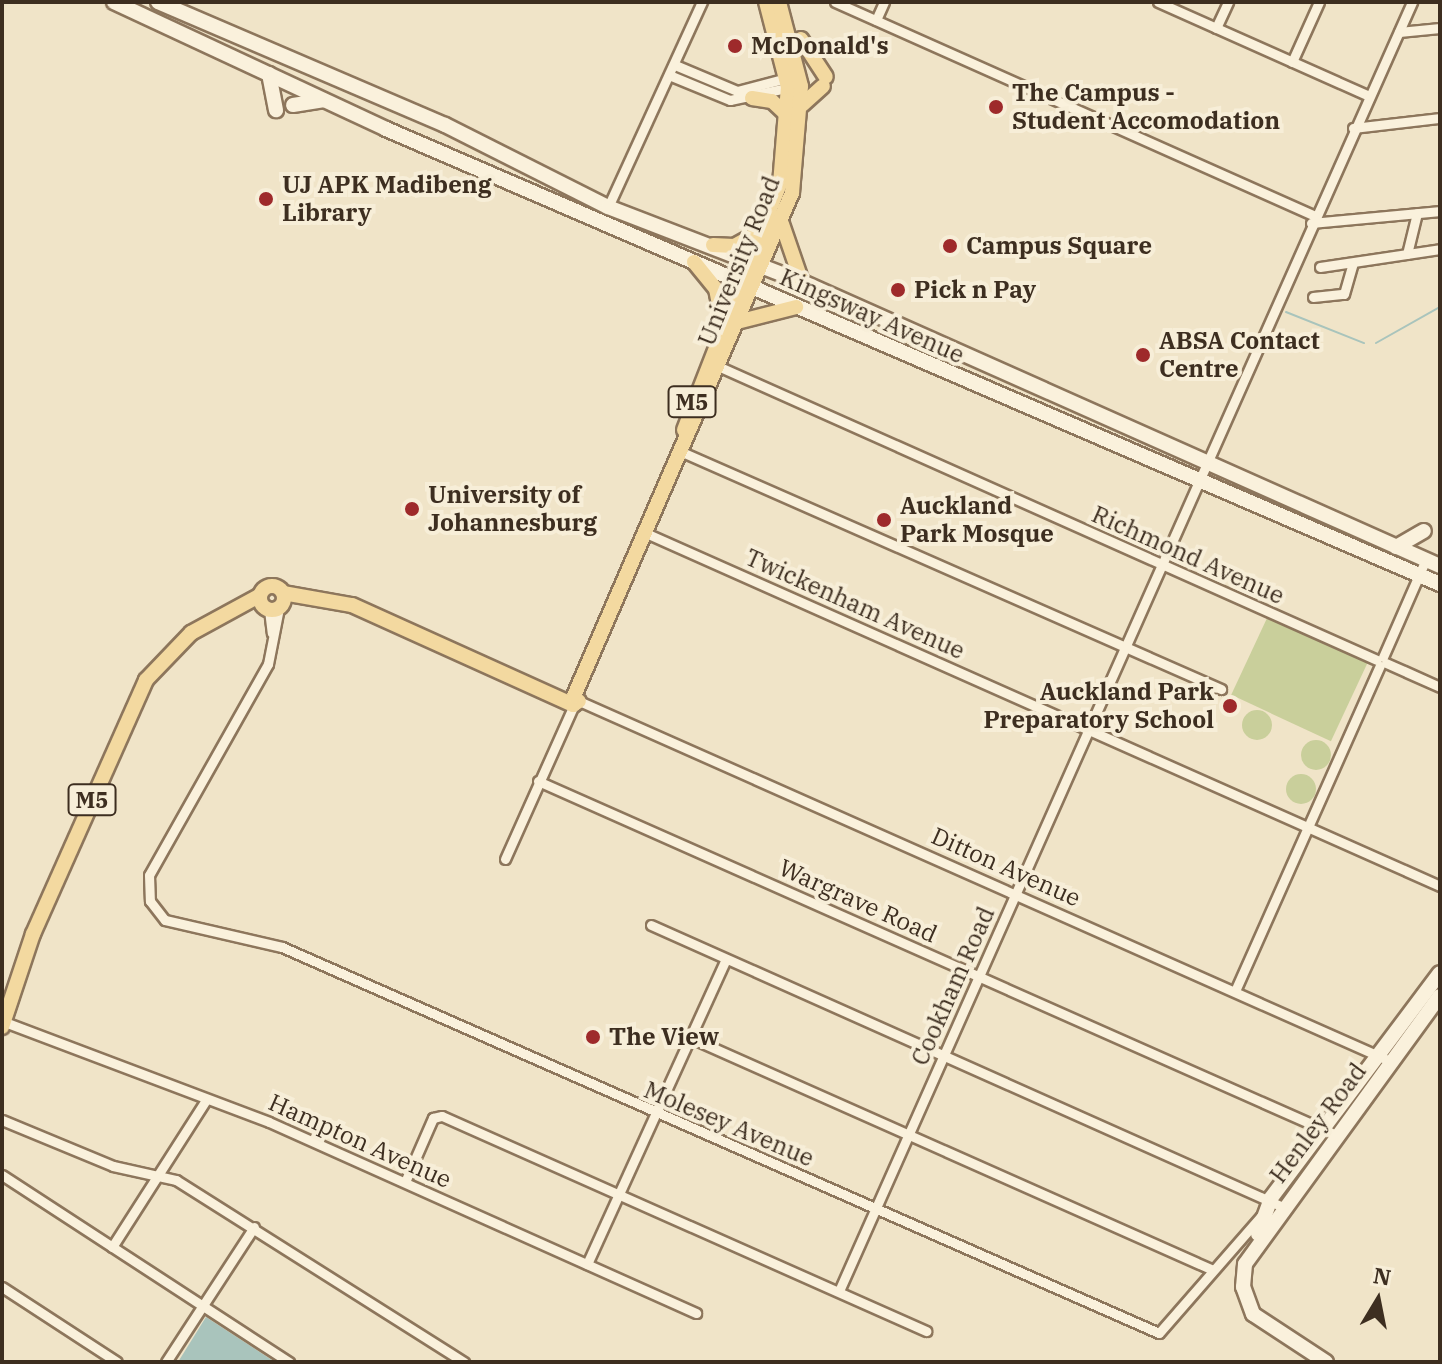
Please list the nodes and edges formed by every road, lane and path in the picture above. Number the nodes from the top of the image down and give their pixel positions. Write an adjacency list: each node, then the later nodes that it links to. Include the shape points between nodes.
1 (114, 2): 19 (main road, Kingsway Avenue)
2 (158, 2): 12 (main road, Kingsway Avenue)
3 (702, 2): 18 (street)
4 (766, 2): 21 (main road, University Road / M5)
5 (835, 2): 13 (street)
6 (884, 2): 13 (street)
7 (1158, 2): 14 (street)
8 (1228, 2): 14 (street)
9 (1319, 2): 17 (street)
10 (1412, 2): 16 (street, Cookham Road)
11 (781, 8): 21 (main road, University Road / M5); 26 (main road, via 824,81)
12 (186, 9): 31 (main road, Kingsway Avenue, via 445,125)
13 (876, 20): 34 (street)
14 (1216, 28): 17 (street)
15 (1440, 28): 16 (street)
16 (1399, 32): 22 (street, Cookham Road)
17 (1292, 62): 22 (street)
18 (675, 65): 20 (street); 21 (street, via 737,91)
19 (269, 74): 24 (main road, Kingsway Avenue); 27 (main road)
20 (669, 75): 23 (street, via 723,98); 31 (street)
21 (794, 82): 23 (street); 26 (main road, University Road / M5); 28 (main road, University Road / M5)
22 (1367, 95): 30 (street, Cookham Road)
23 (752, 98): 28 (main road, via 772,101)
24 (323, 100): 25 (main road); 40 (main road, Kingsway Avenue)
25 (293, 105)
26 (802, 105): 35 (main road, University Road / M5, via 797,169)
27 (276, 110)
28 (789, 117): 36 (main road, University Road / M5)
29 (1440, 118): 30 (street)
30 (1353, 128): 34 (street, Cookham Road)
31 (608, 207): 37 (main road, Kingsway Avenue)
32 (1440, 211): 33 (street)
33 (1417, 213): 34 (street); 39 (street)
34 (1313, 219): 52 (street, Cookham Road)
35 (782, 224): 42 (main road, University Road / M5); 44 (main road)
36 (767, 228): 37 (main road, via 734,246); 42 (main road, University Road / M5)
37 (713, 245): 42 (main road, Kingsway Avenue)
38 (1440, 249): 39 (street)
39 (1407, 254): 41 (street)
40 (694, 262): 45 (main road, Kingsway Avenue); 49 (main road, via 716,289)
41 (1353, 263): 43 (street); 46 (street, via 1344,294)
42 (758, 264): 44 (main road, Kingsway Avenue); 45 (main road, University Road / M5)
43 (1320, 267)
44 (802, 282): 52 (main road, Kingsway Avenue)
45 (749, 285): 47 (main road, Kingsway Avenue); 48 (main road, University Road / M5); 49 (main road, University Road / M5)
46 (1313, 297)
47 (796, 307): 48 (main road); 53 (main road, Kingsway Avenue)
48 (741, 321): 50 (main road, University Road / M5)
49 (723, 326): 54 (main road, University Road / M5)
50 (720, 367): 51 (main road, University Road / M5); 59 (street, Richmond Avenue)
51 (682, 452): 54 (main road, University Road / M5); 64 (street)
52 (1204, 462): 53 (street, Cookham Road); 57 (main road, Kingsway Avenue)
53 (1200, 478): 59 (street, Cookham Road); 61 (main road, Kingsway Avenue)
54 (670, 480): 56 (main road, University Road / M5)
55 (1424, 531): 57 (main road)
56 (648, 534): 68 (main road, University Road / M5); 69 (street, Twickenham Avenue)
57 (1396, 547): 58 (main road, Kingsway Avenue)
58 (1426, 559): 60 (main road, Kingsway Avenue); 61 (street)
59 (1162, 565): 64 (street, Cookham Road); 65 (street, Richmond Avenue)
60 (1440, 566)
61 (1420, 576): 62 (main road, Kingsway Avenue); 65 (street)
62 (1440, 584)
63 (273, 603): 68 (main road, Ditton Avenue, via 316,597 363,609); 81 (main road, M5, via 232,610 184,638 146,680 33,934); 86 (street, Molesey Avenue, via 274,640 268,664 160,852 148,887 158,913 175,926 282,947)
64 (1125, 646): 67 (street); 69 (street, Cookham Road)
65 (1382, 661): 66 (street, Richmond Avenue); 71 (street)
66 (1440, 687)
67 (1221, 689)
68 (574, 701): 70 (street, University Road); 74 (street, Ditton Avenue)
69 (1087, 729): 71 (street, Twickenham Avenue); 74 (street, Cookham Road)
70 (538, 781): 72 (street, University Road); 78 (street, Wargrave Road)
71 (1308, 827): 73 (street, Twickenham Avenue); 79 (street)
72 (505, 859)
73 (1440, 886)
74 (1015, 896): 78 (street, Cookham Road); 79 (street, Ditton Avenue)
75 (651, 925): 76 (street)
76 (725, 961): 82 (street); 83 (street)
77 (1440, 973): 84 (main road, Henley Road)
78 (977, 975): 83 (street, Cookham Road); 88 (street, Wargrave Road)
79 (1235, 991): 84 (street, Ditton Avenue)
80 (1440, 996): 84 (main road, Henley Road)
81 (3, 1023): 85 (street, Hampton Avenue)
82 (691, 1038): 86 (street); 89 (street)
83 (944, 1055): 89 (street, Cookham Road); 95 (street)
84 (1386, 1060): 88 (main road, Henley Road); 90 (main road, Henley Road)
85 (206, 1100): 91 (street); 93 (street, Hampton Avenue)
86 (654, 1115): 94 (street); 96 (street, Molesey Avenue)
87 (2, 1120): 91 (street, via 113,1166)
88 (1322, 1129): 90 (street, Wargrave Road); 95 (main road, Henley Road)
89 (909, 1134): 96 (street, Cookham Road); 100 (street)
90 (1336, 1135): 95 (main road, Henley Road)
91 (163, 1173): 97 (street); 98 (street)
92 (2, 1175): 98 (street)
93 (405, 1182): 94 (street, via 439,1115); 99 (street, Hampton Avenue)
94 (618, 1194): 99 (street); 102 (street)
95 (1274, 1205): 100 (street, Henley Road); 111 (main road, Henley Road, via 1242,1279 1249,1307 1266,1326)
96 (875, 1209): 102 (street, Cookham Road); 106 (street, Molesey Avenue)
97 (254, 1227): 103 (street); 110 (street)
98 (112, 1247): 103 (street)
99 (587, 1264): 104 (street, Hampton Avenue)
100 (1213, 1270): 106 (street, Henley Road)
101 (2, 1287): 107 (street)
102 (839, 1291): 105 (street)
103 (202, 1306): 108 (street); 109 (street)
104 (696, 1313)
105 (926, 1331)
106 (1162, 1333)
107 (117, 1362)
108 (166, 1362)
109 (289, 1362)
110 (464, 1362)
111 (1326, 1362)

